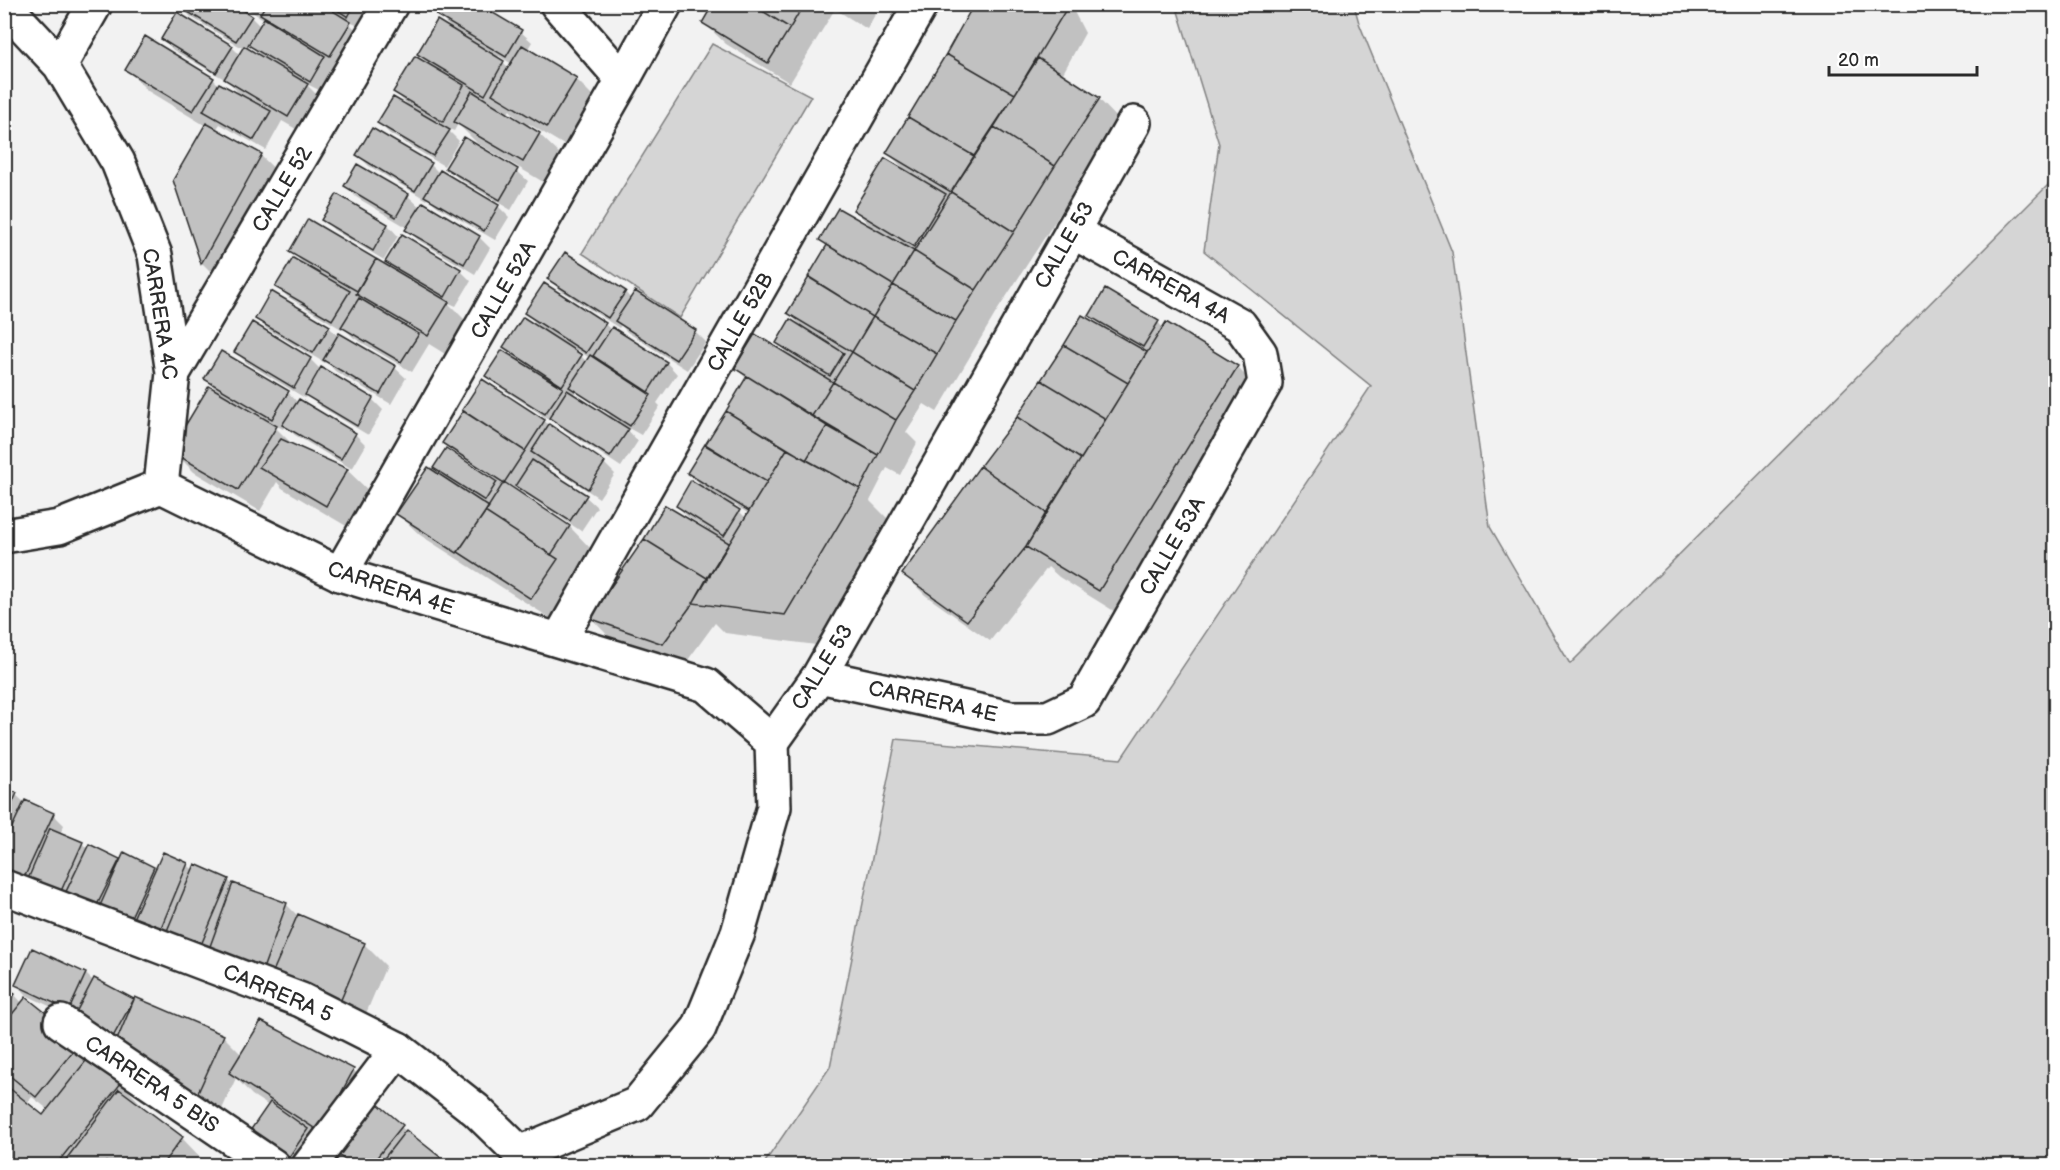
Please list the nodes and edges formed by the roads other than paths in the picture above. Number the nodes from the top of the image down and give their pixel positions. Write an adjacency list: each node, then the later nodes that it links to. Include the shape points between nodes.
1 (95, 4): 7 (street)
2 (391, 4): 12 (street, CALLE 52)
3 (557, 4): 8 (street)
4 (665, 4): 8 (street, CALLE 52A)
5 (921, 4): 16 (street, CALLE 52B)
6 (4, 5): 7 (street, CARRERA 4C)
7 (60, 65): 12 (street, CARRERA 4C, via 118,162 155,255)
8 (624, 80): 15 (street, CALLE 52A)
9 (1134, 123): 10 (street, CALLE 53)
10 (1072, 231): 11 (street, CARRERA 4A, via 1240,325); 17 (street, CALLE 53)
11 (1260, 353): 18 (street, CALLE 53A, via 1265,383 1083,701)
12 (173, 372): 13 (street, CARRERA 4C)
13 (161, 486): 14 (street, via 59,527); 15 (street, CARRERA 4E)
14 (4, 536)
15 (340, 574): 16 (street, CARRERA 4E)
16 (559, 640): 19 (street, CARRERA 4E, via 706,685)
17 (819, 676): 18 (street, CARRERA 4E, via 1011,718); 19 (street, CALLE 53)
18 (1048, 718)
19 (772, 742): 23 (street, via 774,807 738,933 699,1028 637,1104)
20 (4, 887): 22 (street, CARRERA 5, via 301,1000)
21 (62, 1023): 24 (street, CARRERA 5 BIS)
22 (398, 1049): 23 (street, CARRERA 5, via 476,1110); 25 (street)
23 (518, 1159)
24 (273, 1166)
25 (309, 1166)

